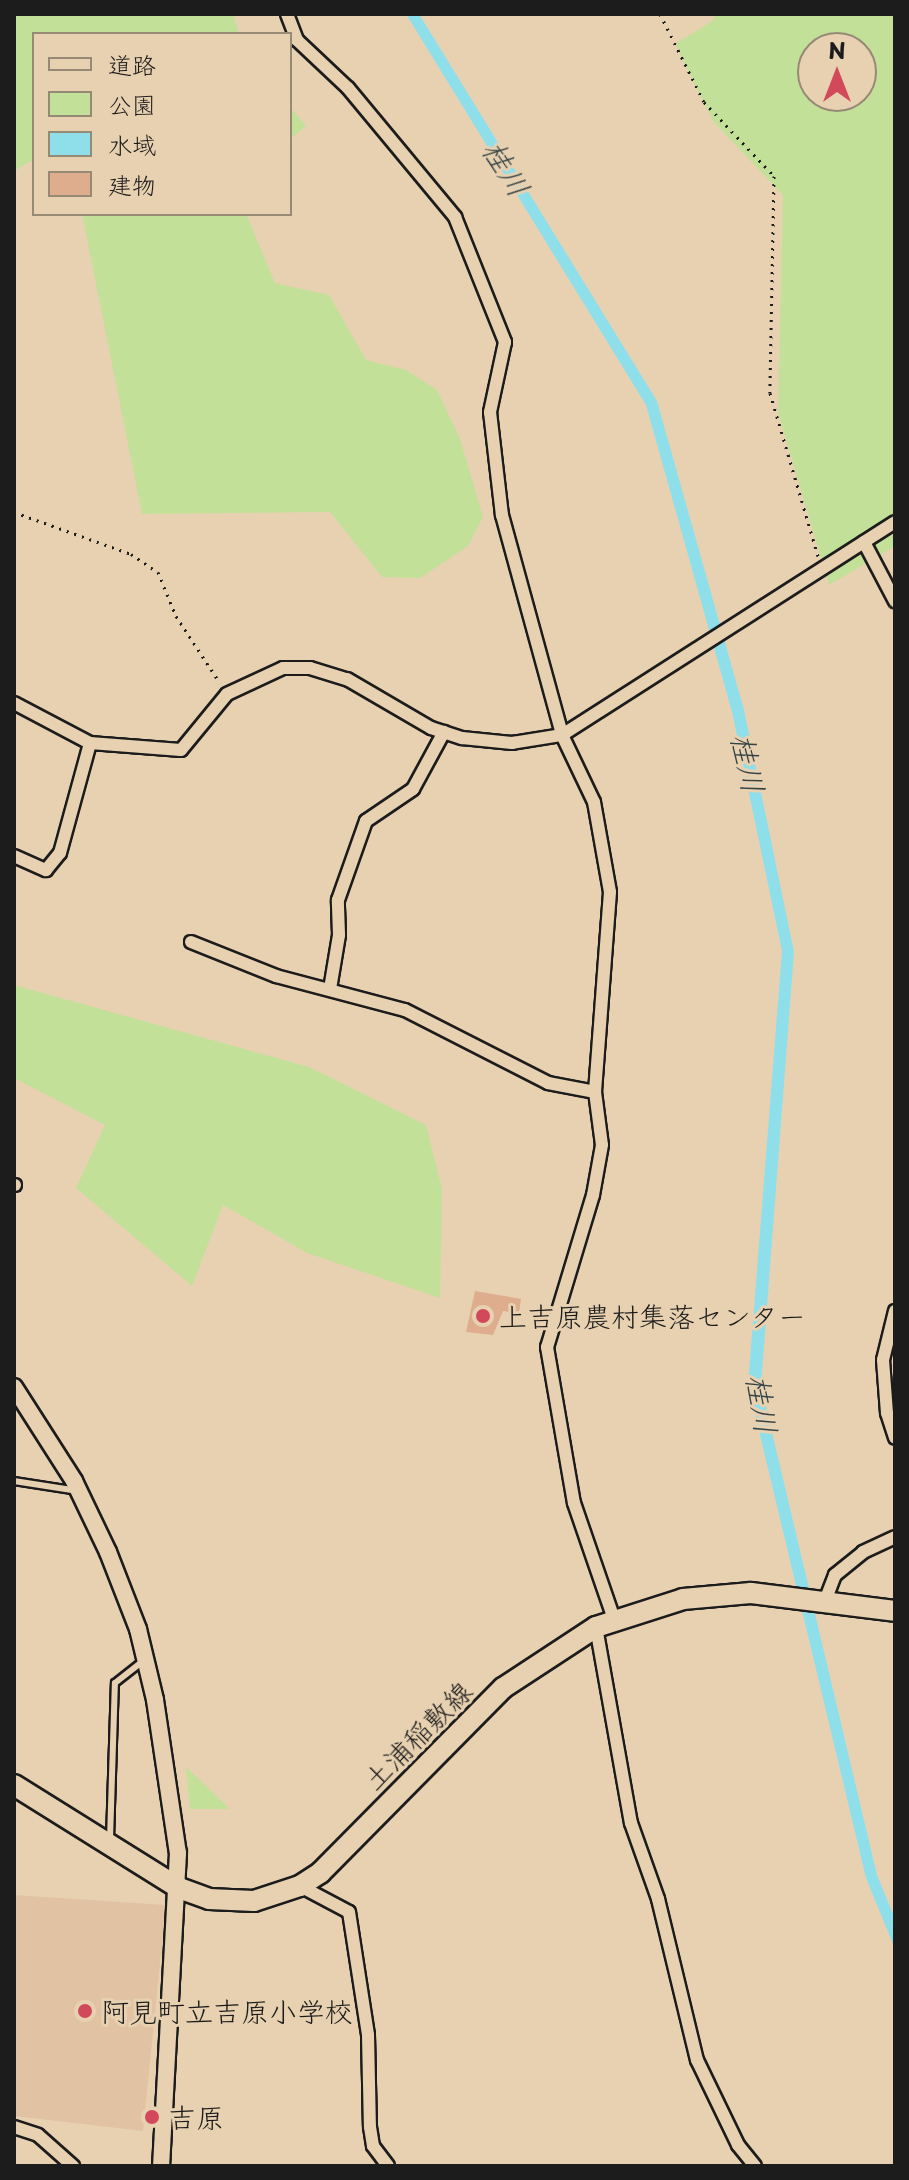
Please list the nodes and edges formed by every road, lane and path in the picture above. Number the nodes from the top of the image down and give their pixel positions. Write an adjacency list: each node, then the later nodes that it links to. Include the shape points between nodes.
1 (287, 14): 11 (street, via 297,40 348,88 455,217 505,342 490,412 491,451 502,515)
2 (660, 14): 6 (path, via 704,102 774,176 770,393)
3 (14, 512): 8 (path, via 131,554 158,572 176,616)
4 (895, 522): 5 (street)
5 (864, 542): 6 (street); 7 (street)
6 (821, 567): 11 (street)
7 (895, 601)
8 (227, 694): 10 (street, via 283,668 310,668 347,679); 12 (street, via 181,750)
9 (14, 703): 12 (street)
10 (444, 732): 11 (street, via 512,743); 15 (street, via 413,789 366,821 338,900 339,935)
11 (562, 735): 16 (street, via 594,802 610,892)
12 (90, 743): 13 (street, via 60,853 46,870)
13 (14, 856)
14 (191, 942): 15 (street, via 276,976)
15 (330, 989): 16 (street, via 405,1010 548,1083)
16 (595, 1092): 25 (street, via 602,1145 593,1195 547,1347 574,1503)
17 (895, 1311): 19 (street, via 883,1360 887,1413)
18 (14, 1387): 21 (street)
19 (895, 1438)
20 (14, 1481): 21 (lane)
21 (79, 1491): 26 (street)
22 (895, 1537): 23 (street, via 863,1552 835,1575)
23 (825, 1601): 24 (main road, 土浦稲敷線); 25 (main road, 土浦稲敷線, via 713,1596)
24 (895, 1611)
25 (605, 1623): 29 (main road, 土浦稲敷線, via 503,1688 347,1847); 35 (street, via 631,1823 658,1899 697,2060 738,2145)
26 (147, 1658): 28 (lane, via 115,1683); 30 (street, via 177,1829)
27 (14, 1785): 28 (main road, 土浦稲敷線)
28 (110, 1847): 30 (main road, 土浦稲敷線)
29 (300, 1886): 30 (main road, 土浦稲敷線, via 254,1901 230,1901); 34 (street, via 349,1912 368,2035 370,2127 373,2146)
30 (179, 1888): 33 (street)
31 (14, 2127): 32 (street, via 38,2135)
32 (73, 2166)
33 (161, 2166)
34 (388, 2166)
35 (755, 2166)

